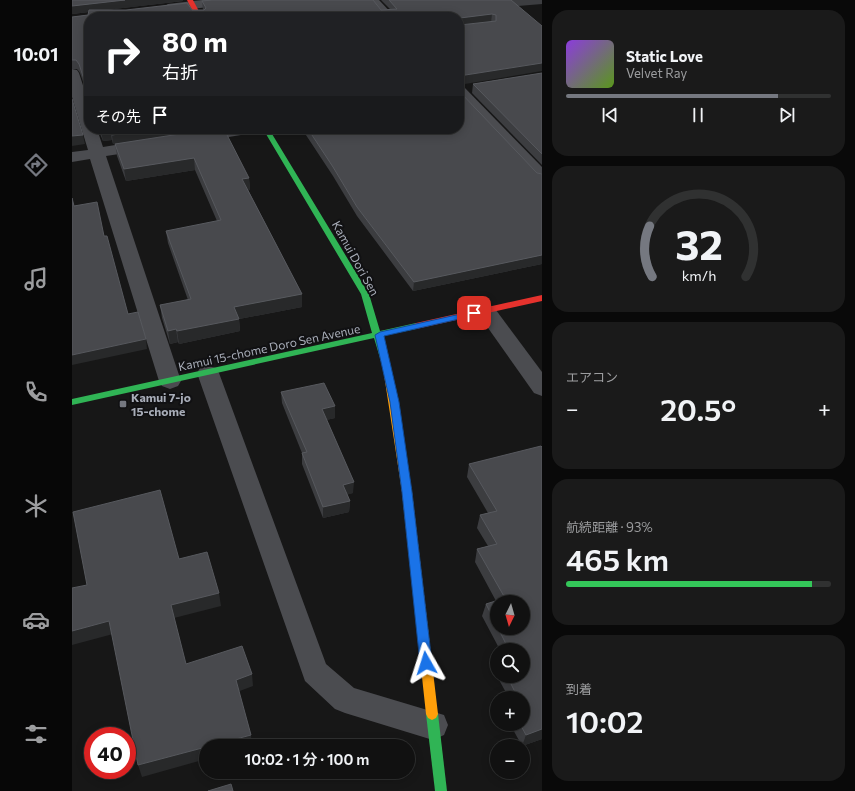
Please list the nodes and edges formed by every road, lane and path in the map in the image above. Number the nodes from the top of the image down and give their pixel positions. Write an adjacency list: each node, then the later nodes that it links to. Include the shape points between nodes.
1 (232, 0): 3 (street)
2 (372, 0): 6 (street)
3 (191, 2): 4 (street); 5 (street)
4 (153, 10)
5 (196, 12)
6 (384, 12)
7 (72, 73): 11 (street)
8 (474, 87): 9 (street)
9 (464, 89)
10 (464, 95): 17 (street)
11 (84, 113)
12 (91, 134): 15 (street)
13 (216, 134): 15 (street)
14 (269, 134): 20 (street, Kamui Dori Sen, via 364,294)
15 (97, 153): 16 (street); 22 (street)
16 (72, 157)
17 (542, 177)
18 (542, 298): 19 (street, Kamui 15-chome Doro Sen Avenue)
19 (486, 311): 20 (street, Kamui 15-chome Doro Sen Avenue); 23 (street)
20 (380, 335): 21 (street, Kamui 15-chome Doro Sen Avenue); 25 (street, Kamui Dori Sen, via 394,402 406,485)
21 (208, 373): 22 (street, Kamui 15-chome Doro Sen Avenue); 25 (street, via 315,672 345,699)
22 (170, 381): 24 (street, Kamui 15-chome Doro Sen Avenue)
23 (542, 388)
24 (72, 402)
25 (433, 726): 26 (street, Kamui Dori Sen)
26 (441, 791)

